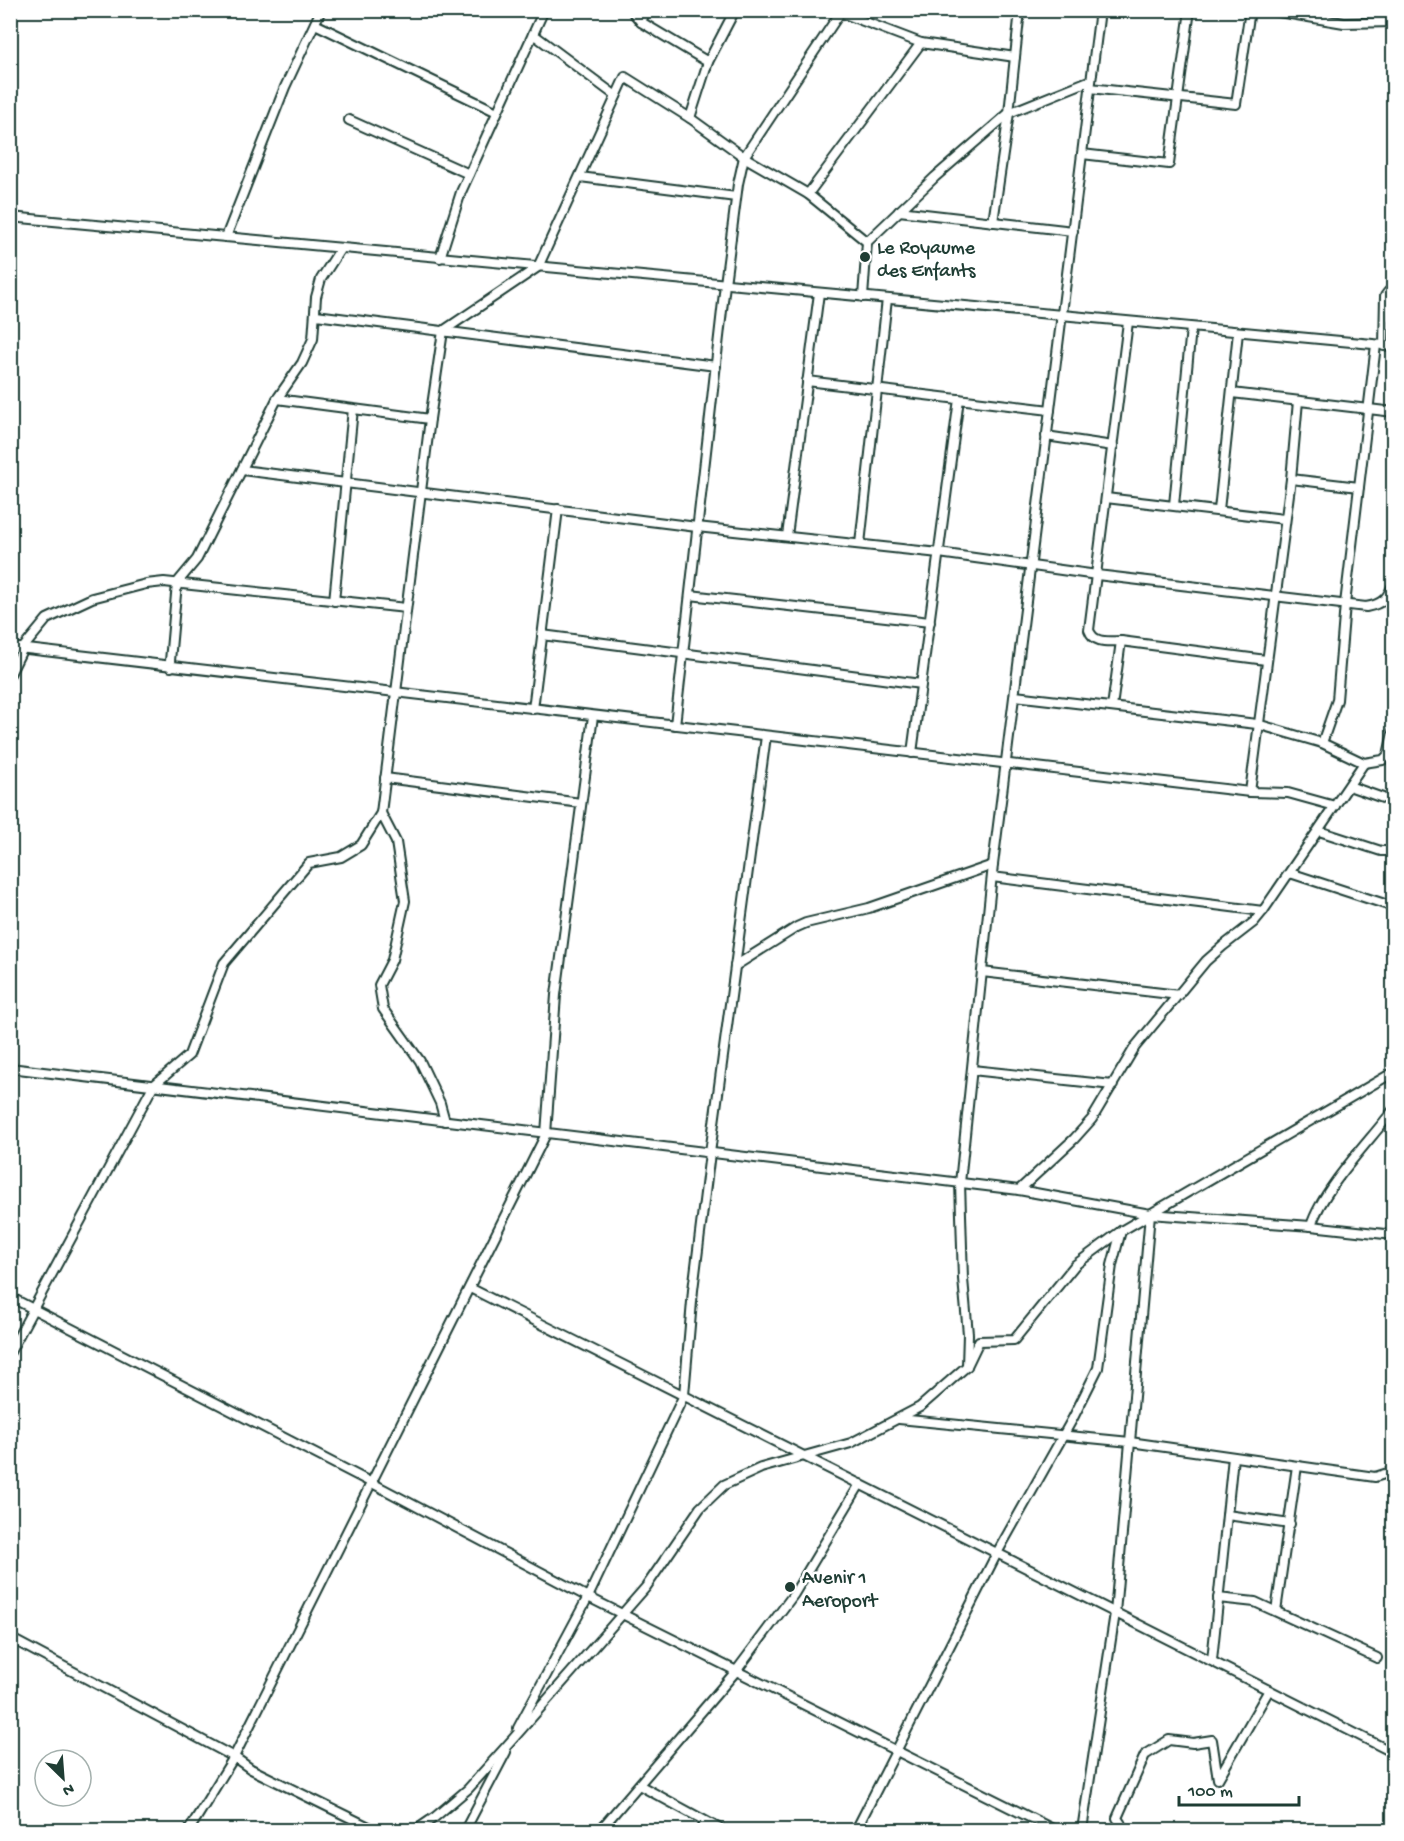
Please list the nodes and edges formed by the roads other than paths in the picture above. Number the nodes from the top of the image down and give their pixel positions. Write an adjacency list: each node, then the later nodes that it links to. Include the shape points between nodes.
1 (321, 10): 14 (street)
2 (544, 10): 15 (street)
3 (631, 10): 12 (street)
4 (646, 10): 12 (street)
5 (735, 10): 18 (street)
6 (1020, 10): 17 (street)
7 (1100, 10): 19 (street)
8 (1190, 10): 21 (street)
9 (1250, 10): 21 (street, via 1236,104)
10 (1267, 10): 13 (street, via 1344,22)
11 (839, 12): 16 (street); 27 (street)
12 (641, 22): 18 (street)
13 (1394, 22)
14 (315, 24): 22 (street); 36 (street, via 285,87)
15 (533, 34): 20 (street); 22 (street)
16 (921, 43): 17 (street); 30 (street)
17 (1015, 57): 23 (street)
18 (708, 62): 24 (street)
19 (1091, 84): 21 (street); 23 (street); 26 (street)
20 (616, 96): 24 (street, via 625,77); 29 (street)
21 (1178, 97): 26 (street, via 1169,164)
22 (497, 112): 28 (street)
23 (1009, 113): 32 (street); 34 (street)
24 (690, 118): 27 (street)
25 (349, 120): 28 (street)
26 (1082, 154): 35 (street)
27 (744, 156): 30 (street); 31 (street)
28 (469, 174): 39 (street)
29 (580, 177): 31 (street); 40 (street)
30 (808, 194): 37 (street)
31 (736, 197): 41 (street)
32 (899, 212): 34 (street); 37 (street)
33 (10, 217): 36 (street)
34 (993, 222): 35 (street)
35 (1073, 231): 47 (street)
36 (226, 237): 38 (street)
37 (867, 242): 44 (street)
38 (341, 248): 39 (street); 46 (street, via 321,279)
39 (440, 258): 40 (street)
40 (538, 267): 41 (street); 50 (street)
41 (725, 284): 43 (street); 54 (street)
42 (1394, 291): 52 (street, via 1385,296)
43 (819, 293): 44 (street); 55 (street)
44 (863, 297): 45 (street)
45 (887, 299): 47 (street); 56 (street)
46 (316, 315): 50 (street); 58 (street, via 313,339)
47 (1063, 316): 48 (street); 63 (street)
48 (1128, 322): 49 (street); 67 (street)
49 (1191, 328): 51 (street); 74 (street)
50 (443, 331): 54 (street); 65 (street)
51 (1238, 332): 52 (street); 57 (street)
52 (1380, 345): 53 (street); 62 (street)
53 (1394, 346)
54 (716, 366): 78 (street)
55 (807, 381): 56 (street); 79 (street)
56 (879, 390): 59 (street); 80 (street)
57 (1232, 393): 60 (street); 76 (street)
58 (277, 399): 61 (street); 68 (street)
59 (959, 399): 63 (street); 81 (street)
60 (1298, 401): 62 (street); 69 (street)
61 (353, 409): 65 (street); 70 (street)
62 (1369, 409): 64 (street); 71 (street)
63 (1050, 410): 66 (street)
64 (1394, 412)
65 (430, 419): 72 (street)
66 (1046, 436): 67 (street); 82 (street)
67 (1113, 446): 73 (street)
68 (242, 470): 70 (street); 85 (street, via 197,559)
69 (1291, 479): 71 (street); 77 (street)
70 (346, 483): 72 (street); 88 (street)
71 (1359, 487): 89 (street)
72 (421, 492): 75 (street); 90 (street)
73 (1106, 498): 74 (street); 83 (street)
74 (1174, 505): 76 (street)
75 (558, 509): 78 (street); 92 (street)
76 (1219, 510): 77 (street)
77 (1284, 519): 87 (street)
78 (697, 527): 79 (street); 86 (street)
79 (787, 536): 80 (street)
80 (860, 544): 81 (street)
81 (939, 553): 82 (street); 91 (street)
82 (1032, 565): 83 (street); 102 (street)
83 (1097, 574): 87 (street); 93 (street, via 1089,630 1098,640)
84 (1394, 582): 89 (street, via 1388,597 1379,604)
85 (177, 584): 88 (street); 95 (street, via 146,584 92,598 47,619); 98 (street)
86 (690, 595): 91 (street); 96 (street)
87 (1275, 596): 89 (street); 97 (street)
88 (334, 600): 90 (street)
89 (1345, 604): 110 (street, via 1337,700)
90 (406, 608): 101 (street)
91 (930, 622): 100 (street)
92 (542, 635): 96 (street); 104 (street)
93 (1121, 641): 97 (street); 103 (street)
94 (10, 647): 95 (street)
95 (23, 648): 98 (street); 99 (street)
96 (683, 653): 100 (street); 107 (street)
97 (1266, 660): 106 (street)
98 (171, 667): 101 (street)
99 (10, 674)
100 (921, 684): 111 (street)
101 (396, 693): 104 (street); 114 (street)
102 (1015, 696): 103 (street); 113 (street)
103 (1112, 707): 106 (street)
104 (533, 709): 105 (street)
105 (592, 716): 107 (street); 118 (street)
106 (1257, 724): 110 (street); 116 (street)
107 (675, 725): 109 (street)
108 (1394, 728): 112 (street, via 1388,755 1383,760)
109 (766, 736): 111 (street); 128 (street)
110 (1323, 743): 112 (street)
111 (912, 753): 113 (street)
112 (1364, 763): 115 (street)
113 (1006, 764): 116 (street); 123 (street)
114 (385, 778): 118 (street); 120 (street)
115 (1349, 786): 117 (street); 119 (street)
116 (1250, 792): 119 (street, via 1294,794)
117 (1394, 802)
118 (581, 803): 138 (street, via 556,995)
119 (1335, 806): 121 (street)
120 (381, 813): 135 (street, via 361,845 341,857 309,863 224,963 189,1055); 137 (street, via 396,842 405,901 392,960 380,985 383,1009 420,1061)
121 (1319, 831): 122 (street, via 1381,851); 124 (street)
122 (1394, 851)
123 (993, 865): 125 (street); 128 (street, via 869,908 807,923)
124 (1290, 873): 126 (street); 127 (street)
125 (992, 877): 127 (street); 129 (street)
126 (1394, 907)
127 (1263, 911): 130 (street, via 1206,961)
128 (735, 966): 139 (street)
129 (982, 972): 130 (street); 132 (street)
130 (1179, 995): 134 (street, via 1135,1047)
131 (10, 1068): 135 (street)
132 (972, 1070): 134 (street); 140 (street)
133 (1394, 1072): 142 (street)
134 (1113, 1085): 141 (street, via 1086,1125)
135 (153, 1086): 137 (street); 148 (street)
136 (1394, 1109): 143 (street, via 1320,1205)
137 (445, 1122): 138 (street)
138 (546, 1134): 139 (street); 146 (street)
139 (710, 1153): 140 (street); 151 (street)
140 (960, 1183): 141 (street); 150 (street)
141 (1019, 1191): 142 (street)
142 (1150, 1214): 143 (street); 144 (street); 154 (street)
143 (1311, 1226): 145 (street)
144 (1121, 1231): 150 (street, via 1075,1264 1014,1340 979,1341); 153 (street, via 1112,1265 1098,1368)
145 (1394, 1235)
146 (470, 1288): 151 (street); 159 (street)
147 (10, 1298): 148 (street)
148 (33, 1309): 149 (street); 159 (street)
149 (10, 1352)
150 (967, 1366): 152 (street, via 920,1407)
151 (684, 1395): 155 (street); 164 (street)
152 (898, 1419): 153 (street); 155 (street, via 851,1443)
153 (1063, 1435): 154 (street); 163 (street)
154 (1130, 1442): 156 (street); 167 (street)
155 (801, 1456): 160 (street); 168 (street, via 724,1485 700,1508 646,1587)
156 (1233, 1457): 157 (street); 161 (street)
157 (1297, 1466): 158 (street, via 1375,1477); 162 (street)
158 (1394, 1471)
159 (372, 1483): 164 (street); 177 (street)
160 (860, 1484): 163 (street); 172 (street, via 794,1594)
161 (1227, 1515): 162 (street); 165 (street)
162 (1290, 1524): 166 (street)
163 (998, 1553): 167 (street); 175 (street)
164 (588, 1597): 168 (street); 174 (street)
165 (1218, 1598): 166 (street, via 1255,1602); 171 (street)
166 (1276, 1611): 170 (street)
167 (1115, 1612): 171 (street); 190 (street)
168 (622, 1614): 172 (street); 174 (street)
169 (10, 1638): 177 (street)
170 (1377, 1658)
171 (1212, 1660): 173 (street)
172 (737, 1670): 175 (street); 178 (street)
173 (1269, 1690): 176 (street); 191 (street, via 1218,1779 1212,1740 1168,1740 1145,1755 1117,1818)
174 (512, 1740): 183 (street, via 468,1789); 184 (street)
175 (898, 1750): 180 (street); 189 (street)
176 (1394, 1753)
177 (234, 1757): 181 (street); 182 (street)
178 (639, 1785): 179 (street); 185 (street)
179 (706, 1822): 186 (street); 187 (street)
180 (858, 1827): 188 (street)
181 (189, 1830)
182 (375, 1830)
183 (416, 1830)
184 (465, 1830)
185 (600, 1830)
186 (701, 1830)
187 (722, 1830)
188 (875, 1830)
189 (1055, 1830)
190 (1082, 1830)
191 (1125, 1830)

